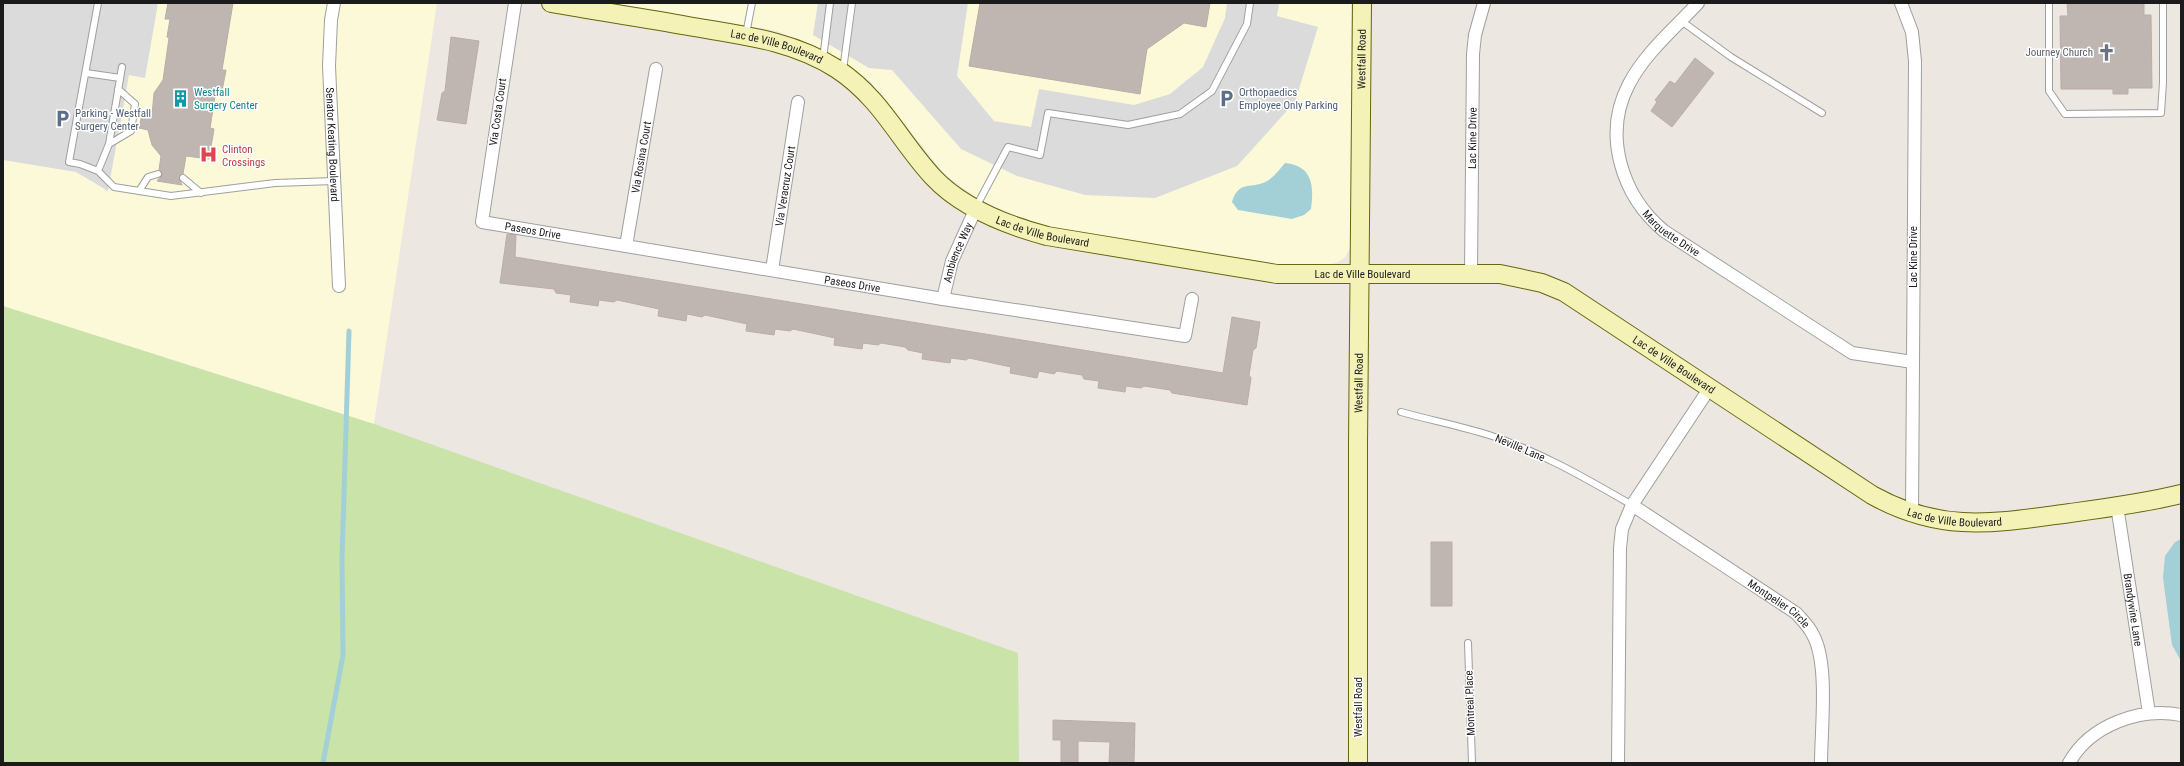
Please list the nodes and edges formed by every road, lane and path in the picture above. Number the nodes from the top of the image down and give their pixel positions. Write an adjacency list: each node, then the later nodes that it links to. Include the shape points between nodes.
1 (98, 3): 20 (lane)
2 (334, 3): 30 (street, Senator Keating Boulevard, via 329,66)
3 (514, 3): 34 (street, Via Costa Court)
4 (551, 3): 16 (street, Lac de Ville Boulevard, via 622,12)
5 (752, 3): 16 (lane)
6 (830, 3): 17 (lane)
7 (852, 3): 21 (lane)
8 (1250, 3): 33 (lane, via 1247,24 1212,91 1180,114 1128,125 1048,113 1040,155 1008,147)
9 (1362, 3): 37 (street, Westfall Road)
10 (1484, 3): 38 (street, Lac Kine Drive, via 1475,35 1473,54)
11 (1698, 3): 15 (street, Marquette Drive)
12 (1901, 3): 42 (street, Lac Kine Drive, via 1912,32 1915,61)
13 (2048, 3): 14 (lane, via 2049,91 2065,114 2161,113)
14 (2163, 3)
15 (1680, 20): 25 (lane, via 1731,57); 42 (street, Marquette Drive, via 1642,64 1620,104 1616,129 1617,153 1625,179 1637,203 1664,231 1852,353)
16 (746, 36): 17 (street, Lac de Ville Boulevard, via 790,46)
17 (822, 60): 21 (street, Lac de Ville Boulevard)
18 (122, 67): 22 (lane)
19 (656, 69): 35 (street, Via Rosina Court)
20 (86, 73): 22 (lane); 27 (lane, via 70,162)
21 (843, 73): 33 (street, Lac de Ville Boulevard, via 880,107 934,178)
22 (120, 78): 23 (lane)
23 (118, 88): 26 (lane); 26 (lane, via 135,104 131,131)
24 (798, 102): 36 (street, Via Veracruz Court)
25 (1822, 113)
26 (109, 144): 27 (lane)
27 (98, 171): 31 (lane, via 114,187)
28 (158, 174): 31 (lane, via 148,176)
29 (183, 178): 32 (lane)
30 (334, 181): 32 (lane, via 275,183); 39 (street, Senator Keating Boulevard)
31 (140, 191): 32 (lane, via 171,196)
32 (201, 193)
33 (976, 208): 37 (street, Lac de Ville Boulevard, via 1019,228 1046,236 1277,274); 40 (street, Ambience Way, via 952,261)
34 (482, 222): 35 (street, Paseos Drive)
35 (626, 246): 36 (street, Paseos Drive)
36 (772, 270): 40 (street, Paseos Drive)
37 (1361, 274): 38 (street, Lac de Ville Boulevard); 52 (street, Westfall Road)
38 (1470, 274): 43 (street, Lac de Ville Boulevard, via 1500,274 1524,278 1564,292)
39 (339, 286)
40 (943, 299): 41 (street, Paseos Drive, via 1185,336)
41 (1192, 299)
42 (1913, 362): 48 (street, Lac Kine Drive)
43 (1710, 389): 46 (street); 48 (street, Lac de Ville Boulevard, via 1872,495)
44 (1401, 412): 46 (lane, Neville Lane, via 1490,435 1590,481)
45 (2181, 494): 47 (street, Lac de Ville Boulevard)
46 (1632, 505): 54 (street, via 1622,530 1620,548); 55 (street, Montpelier Circle, via 1796,613 1806,624 1816,641 1822,670)
47 (2117, 506): 48 (street, Lac de Ville Boulevard, via 1985,523 1950,522); 50 (street, Brandywine Lane)
48 (1912, 513)
49 (1468, 643): 53 (lane, Montreal Place)
50 (2149, 713): 51 (street); 56 (street, via 2132,716 2108,726 2088,739)
51 (2181, 715)
52 (1358, 763)
53 (1472, 763)
54 (1618, 763)
55 (1821, 763)
56 (2069, 763)

